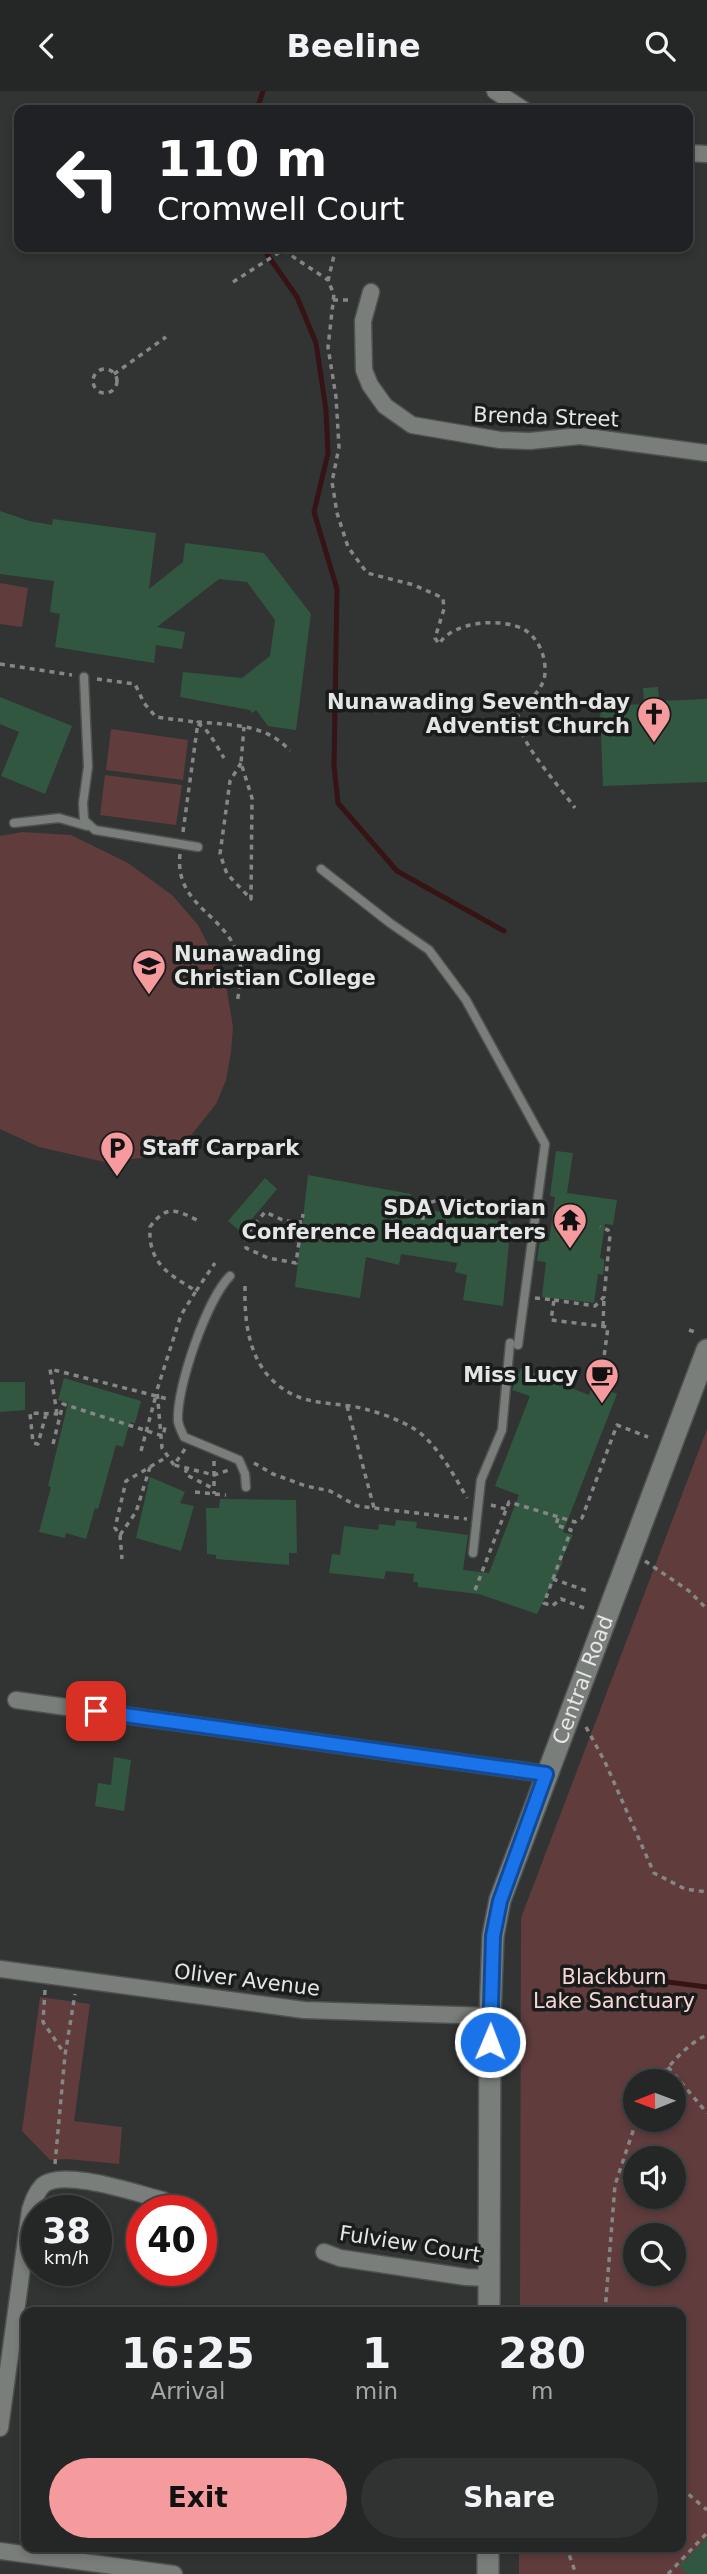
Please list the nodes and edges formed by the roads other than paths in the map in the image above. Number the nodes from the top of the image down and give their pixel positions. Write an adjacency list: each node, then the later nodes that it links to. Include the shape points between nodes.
1 (495, 91): 2 (street)
2 (516, 105)
3 (371, 292): 4 (street, Brenda Street, via 363,321 364,370 385,406 412,425 500,440 580,436)
4 (707, 453)
5 (84, 677): 7 (lane, via 88,767 82,813)
6 (13, 823): 7 (lane, via 59,818)
7 (90, 827): 8 (lane)
8 (198, 847)
9 (321, 869): 13 (lane, via 429,950 466,1000 545,1144 502,1430 484,1469)
10 (230, 1276): 12 (lane, via 215,1296 197,1339 178,1422 184,1437 227,1453 242,1465)
11 (707, 1349): 15 (street, Central Road)
12 (246, 1487)
13 (473, 1553)
14 (16, 1700): 15 (street)
15 (546, 1774): 17 (street, Central Road, via 500,1901 493,1936)
16 (0, 1969): 17 (street, Oliver Avenue, via 304,2010)
17 (490, 2016): 20 (street, Central Road)
18 (142, 2195): 22 (street, via 88,2182 54,2180 35,2195)
19 (324, 2252): 20 (street, Fulview Court)
20 (489, 2278): 21 (street, Central Road)
21 (489, 2307)
22 (0, 2428)
23 (0, 2551): 25 (street)
24 (488, 2552): 26 (street)
25 (174, 2574)
26 (488, 2574)

